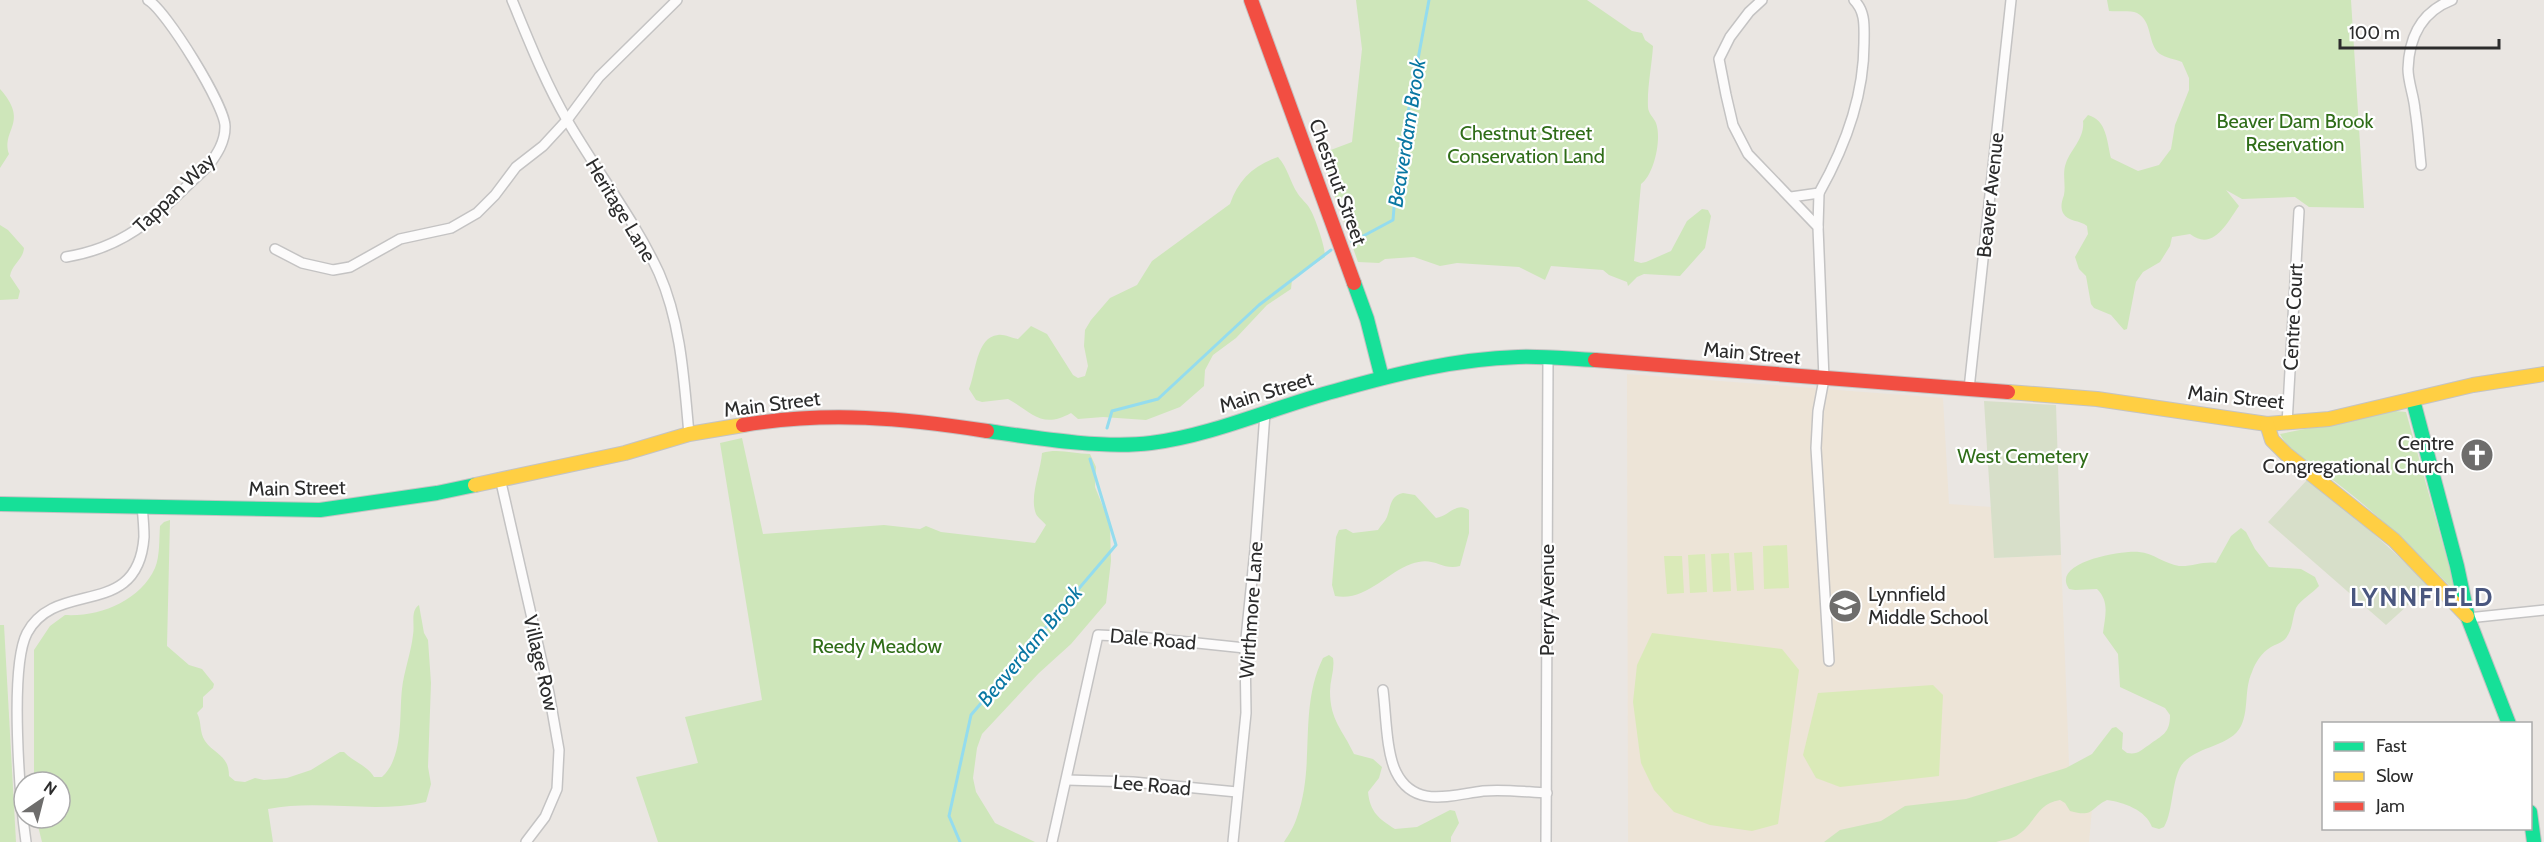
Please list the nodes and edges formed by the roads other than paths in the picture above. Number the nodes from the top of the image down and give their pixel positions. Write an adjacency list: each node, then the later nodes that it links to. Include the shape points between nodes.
1 (148, 0): 16 (street, Tappan Way, via 168,20 221,108 223,140 208,165 132,235 92,253)
2 (512, 0): 9 (street, Heritage Lane, via 542,73)
3 (677, 0): 9 (street, via 599,77)
4 (1251, 0): 19 (street, Chestnut Street, via 1363,309)
5 (1762, 0): 12 (street, via 1723,49 1720,70 1733,124 1748,154)
6 (1854, 0): 11 (street, via 1864,19 1864,62 1855,111)
7 (2011, 0): 21 (street, Beaver Avenue)
8 (2452, 0): 10 (street, via 2426,15 2411,44 2408,70)
9 (567, 120): 15 (street, via 516,167 477,213 451,228 400,239 350,267 333,270 302,262); 26 (street, Heritage Lane, via 637,231 659,275 674,318)
10 (2421, 165)
11 (1819, 193): 12 (street); 14 (street)
12 (1791, 197): 14 (street)
13 (2299, 211): 25 (street, Centre Court)
14 (1818, 227): 20 (street)
15 (275, 249)
16 (66, 257)
17 (1548, 357): 19 (street, Main Street, via 1476,360); 20 (street, Main Street); 38 (street, Perry Avenue)
18 (2544, 374): 22 (street, Main Street, via 2473,385)
19 (1382, 378): 23 (street, Main Street)
20 (1824, 379): 21 (street, Main Street); 33 (street, via 1816,448)
21 (1969, 389): 24 (street, Main Street, via 2097,399)
22 (2413, 400): 25 (street, Main Street, via 2330,419); 31 (street)
23 (1265, 413): 26 (street, Main Street, via 1194,435 1141,443 1037,438 914,420 854,416 787,418); 32 (street, Wirthmore Lane)
24 (2267, 424): 25 (street, Main Street); 31 (street, via 2272,440 2286,454 2394,540)
25 (2287, 424)
26 (689, 434): 27 (street, Main Street, via 625,453)
27 (500, 478): 29 (street, Main Street, via 437,493 321,510); 41 (street, Village Row, via 559,750 557,789)
28 (0, 504): 29 (street, Main Street)
29 (142, 506): 40 (street, via 144,538 137,566 125,584 56,606 40,616 27,633 19,688 21,804)
30 (2544, 610): 31 (street)
31 (2468, 618): 35 (street)
32 (1245, 648): 36 (street, Dale Road, via 1098,635); 37 (street, Wirthmore Lane, via 1246,713)
33 (1829, 661)
34 (1383, 690): 38 (street, via 1392,759 1396,772 1413,792 1428,798 1483,791)
35 (2509, 722)
36 (1067, 780): 37 (street, Lee Road); 42 (street)
37 (1237, 792): 43 (street, Wirthmore Lane)
38 (1547, 793): 44 (street, Perry Avenue)
39 (2532, 827): 45 (street)
40 (26, 842)
41 (526, 842)
42 (1052, 842)
43 (1233, 842)
44 (1546, 842)
45 (2534, 842)

